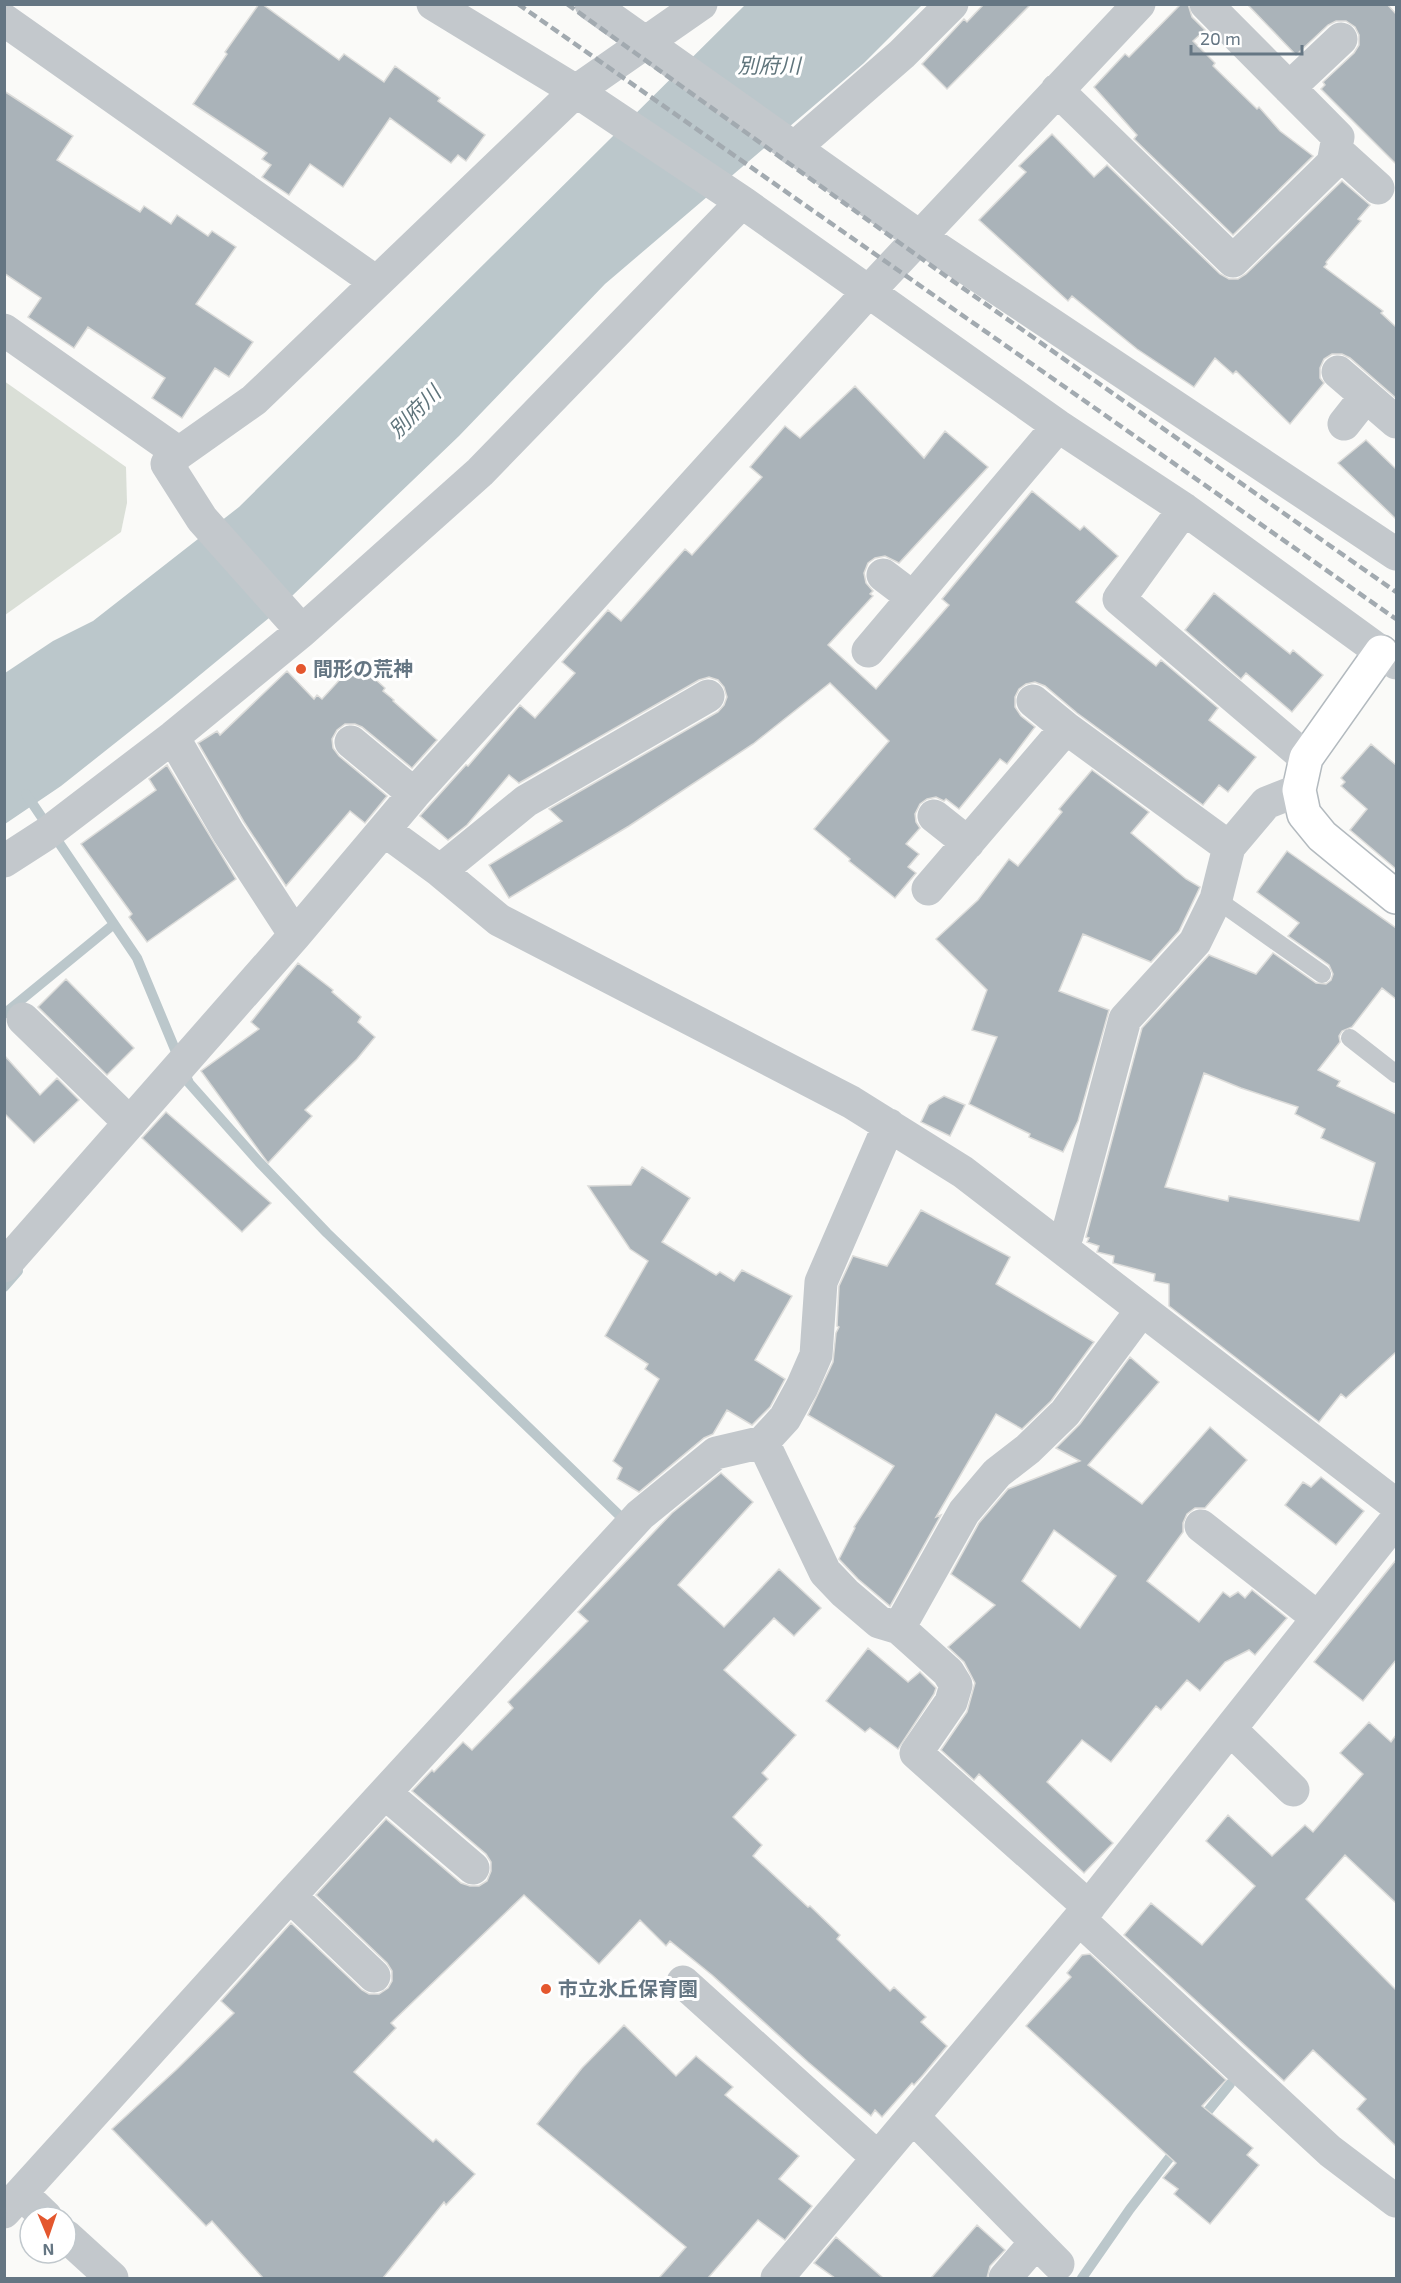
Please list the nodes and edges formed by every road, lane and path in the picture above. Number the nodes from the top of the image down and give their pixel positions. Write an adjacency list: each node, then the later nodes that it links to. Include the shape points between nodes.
1 (433, 4): 12 (street)
2 (591, 4): 9 (street)
3 (701, 4): 9 (street)
4 (952, 4): 13 (street, via 903,54)
5 (1139, 4): 11 (street)
6 (1206, 4): 10 (street)
7 (4, 21): 18 (street)
8 (1341, 39): 10 (street)
9 (657, 51): 12 (street); 13 (street)
10 (1288, 88): 14 (street, via 1338,137)
11 (1057, 90): 14 (street, via 1233,261 1333,164); 17 (street)
12 (576, 91): 16 (street); 18 (street)
13 (793, 149): 17 (street)
14 (1336, 150): 15 (street)
15 (1377, 188)
16 (742, 201): 19 (street); 31 (street, via 480,472)
17 (920, 237): 19 (street); 28 (street)
18 (376, 282): 26 (street, via 254,400)
19 (869, 291): 25 (street); 41 (street)
20 (4, 330): 26 (street)
21 (1338, 372): 22 (street)
22 (1366, 396): 23 (street); 24 (street)
23 (1396, 422)
24 (1344, 424)
25 (1058, 426): 27 (street); 30 (street)
26 (179, 453): 31 (street, via 168,464 202,519)
27 (1185, 508): 32 (street); 39 (street, via 1119,599)
28 (1396, 554)
29 (883, 576): 30 (street)
30 (912, 597): 33 (street)
31 (302, 630): 37 (street)
32 (1392, 649): 39 (street)
33 (868, 651)
34 (708, 696): 47 (street, via 526,801)
35 (1032, 700): 36 (street)
36 (1066, 729): 44 (street); 45 (street)
37 (173, 737): 46 (street); 51 (street, via 228,832)
38 (351, 742): 41 (street)
39 (1306, 758): 40 (street)
40 (1299, 790): 45 (street, via 1266,803); 49 (street, via 1304,814 1322,836)
41 (414, 794): 43 (street)
42 (934, 816): 44 (street)
43 (384, 830): 47 (street); 51 (street)
44 (968, 843): 48 (street)
45 (1229, 847): 50 (street)
46 (4, 861)
47 (440, 871): 57 (street, via 499,920)
48 (928, 889)
49 (1396, 897)
50 (1216, 899): 52 (lane); 58 (street, via 1195,942 1125,1019 1067,1236)
51 (295, 935): 56 (street)
52 (1322, 974)
53 (22, 1019): 56 (street)
54 (1350, 1038): 55 (lane)
55 (1396, 1074)
56 (130, 1123): 59 (street)
57 (889, 1125): 58 (street, via 963,1172); 61 (street, via 821,1282 816,1355 785,1418)
58 (1059, 1245): 60 (street)
59 (4, 1266)
60 (1141, 1311): 62 (street); 66 (street, via 1065,1413 997,1473 964,1512)
61 (763, 1442): 66 (street, via 825,1572 879,1622); 69 (street, via 716,1453 640,1515)
62 (1396, 1505)
63 (1396, 1520): 65 (street)
64 (1201, 1526): 65 (street)
65 (1318, 1618): 67 (street)
66 (898, 1628): 72 (street, via 948,1672 956,1685 951,1702 916,1753)
67 (1230, 1729): 68 (street); 72 (street)
68 (1293, 1790)
69 (385, 1793): 70 (street); 71 (street)
70 (473, 1868)
71 (290, 1896): 73 (street); 78 (street)
72 (1084, 1913): 75 (street); 77 (street, via 1330,2151)
73 (374, 1976)
74 (683, 1982): 76 (street)
75 (913, 2117): 76 (street); 82 (street, via 1047,2253)
76 (878, 2158): 81 (street)
77 (1396, 2201)
78 (13, 2203)
79 (78, 2246): 80 (street)
80 (112, 2278)
81 (777, 2278)
82 (1005, 2278)

